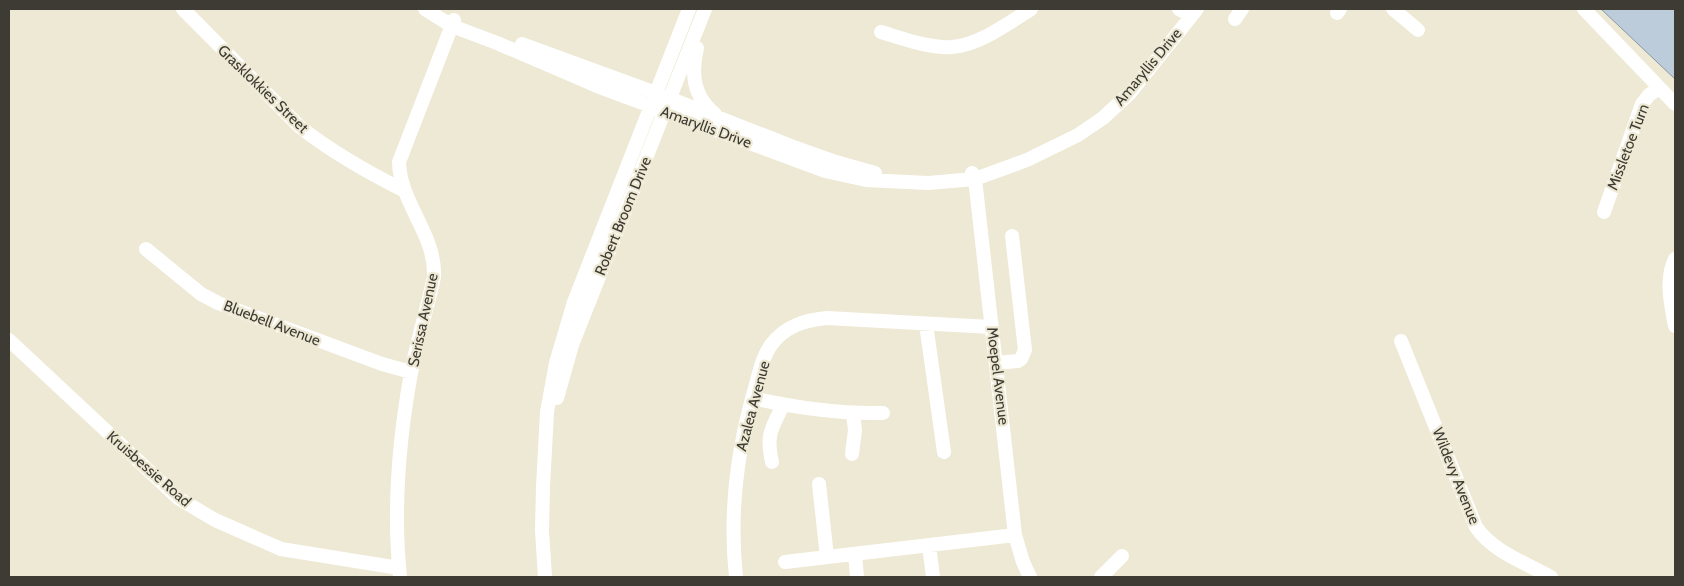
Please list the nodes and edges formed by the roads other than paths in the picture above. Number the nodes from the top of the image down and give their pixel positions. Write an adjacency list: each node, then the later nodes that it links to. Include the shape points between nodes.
1 (183, 9): 19 (street, Grasklokkies Street, via 300,127 356,165)
2 (690, 9): 14 (street, Robert Broom Drive)
3 (1031, 9): 12 (street, via 1004,26 962,46 950,48)
4 (1179, 9): 8 (street)
5 (1393, 9): 11 (street)
6 (1584, 9): 13 (street)
7 (430, 12): 10 (street, Amaryllis Drive)
8 (1194, 12): 18 (street, Amaryllis Drive, via 1130,93 1103,118 1078,135 1027,160)
9 (703, 14): 14 (street, Robert Broom Drive); 17 (street, via 693,63 694,79 704,101)
10 (453, 23): 14 (street, Amaryllis Drive); 16 (street, Amaryllis Drive); 19 (street, Serissa Avenue, via 399,162)
11 (1418, 30)
12 (881, 32)
13 (1660, 88): 15 (street); 20 (street, Missletoe Turn, via 1642,104)
14 (663, 96): 16 (street, Robert Broom Drive); 17 (street, Amaryllis Drive)
15 (1675, 104)
16 (658, 110): 18 (street, Amaryllis Drive, via 841,175 896,183 928,183); 46 (street, Robert Broom Drive, via 572,345 548,425 542,514)
17 (721, 118): 18 (street, Amaryllis Drive, via 871,172)
18 (974, 176): 26 (street, Moepel Avenue)
19 (403, 190): 30 (street, Serissa Avenue, via 429,242 435,265)
20 (1604, 212)
21 (1012, 236): 29 (street, via 1025,350 1018,361)
22 (146, 249): 30 (street, Bluebell Avenue, via 214,301)
23 (1675, 259): 25 (street, via 1670,284)
24 (926, 324): 26 (street, Azalea Avenue); 31 (street, Azalea Avenue, via 827,318 798,323 778,336 770,346); 35 (street)
25 (1675, 326)
26 (992, 327): 29 (street, Moepel Avenue)
27 (11, 341): 45 (street, Kruisbessie Road, via 173,493 215,520 281,549)
28 (1401, 341): 52 (street, Wildevy Avenue, via 1476,527 1492,545)
29 (996, 363): 39 (street, Moepel Avenue)
30 (411, 372): 45 (street, Serissa Avenue, via 400,447 397,506)
31 (752, 398): 32 (street); 47 (street, Azalea Avenue, via 736,484 733,529)
32 (783, 405): 33 (street); 37 (street, via 769,434)
33 (853, 414): 34 (street); 36 (street)
34 (883, 414)
35 (944, 452)
36 (852, 454)
37 (772, 462)
38 (819, 484): 43 (street)
39 (1016, 535): 40 (street); 50 (street, Moepel Avenue)
40 (928, 545): 41 (street); 49 (street)
41 (855, 554): 43 (street); 48 (street)
42 (1122, 556): 51 (street)
43 (827, 557): 44 (street)
44 (785, 562)
45 (399, 573)
46 (545, 577)
47 (736, 577)
48 (857, 577)
49 (933, 577)
50 (1030, 577)
51 (1101, 577)
52 (1551, 577)

